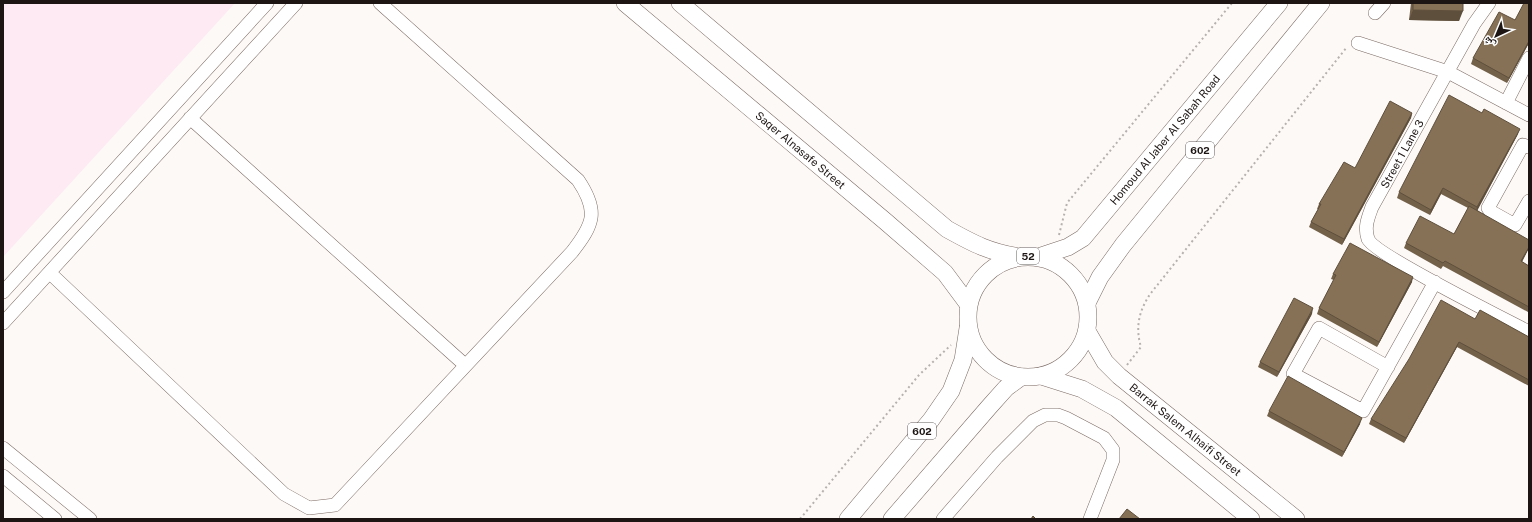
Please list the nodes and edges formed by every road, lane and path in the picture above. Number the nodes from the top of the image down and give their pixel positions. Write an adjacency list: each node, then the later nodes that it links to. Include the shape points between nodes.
1 (267, 3): 26 (street)
2 (296, 3): 18 (street)
3 (380, 3): 34 (street, via 578,180 588,195 592,209 590,226 572,252)
4 (625, 3): 27 (main road, Saqer Alnasafe Street, via 885,220 945,273)
5 (1232, 3): 21 (path, via 1067,203)
6 (1279, 3): 21 (main road, Homoud Al Jaber Al Sabah Road, via 1083,238)
7 (1321, 3): 28 (main road, 602, via 1123,245 1100,277)
8 (1384, 3): 11 (street)
9 (1489, 3): 14 (street, Street 1 Lane 3, via 1474,24)
10 (683, 4): 22 (main road, via 947,229 981,248)
11 (1375, 13)
12 (1358, 43): 14 (street); 37 (path, via 1346,47 1150,293 1142,307 1137,334 1141,347)
13 (1529, 58): 15 (street)
14 (1448, 72): 16 (street); 25 (street, Street 1 Lane 3, via 1372,207 1366,226 1369,240 1384,253)
15 (1525, 76): 16 (street)
16 (1506, 103): 17 (street)
17 (1529, 115)
18 (190, 118): 24 (street); 34 (street)
19 (1529, 148): 20 (street, via 1523,145 1488,208 1490,212 1515,225)
20 (1529, 201)
21 (1056, 252): 23 (main road, Homoud Al Jaber Al Sabah Road)
22 (1020, 257): 23 (main road, 52); 27 (main road, 52, via 1002,262 986,272 975,287)
23 (1038, 257): 28 (main road, 52, via 1055,263 1069,273 1080,287)
24 (50, 273): 29 (street); 34 (street, via 284,494 309,508 335,505)
25 (1434, 282): 32 (street, Street 1 Lane 3); 35 (street)
26 (3, 292)
27 (968, 304): 30 (main road, 52)
28 (1087, 304): 31 (main road, 52)
29 (3, 323)
30 (968, 328): 38 (main road, 52, via 975,346 987,361 1003,372); 46 (main road, 602, via 962,360 951,392 931,420)
31 (1087, 331): 36 (main road, 52, via 1078,351 1062,367); 37 (main road, Barrak Salem Alhaifi Street, via 1105,362)
32 (1529, 332)
33 (952, 344): 45 (path, via 919,375)
34 (465, 364)
35 (1388, 367): 35 (street, via 1364,411 1293,374 1319,328)
36 (1041, 376): 38 (main road, 52); 42 (main road, 52, via 1096,395 1116,408)
37 (1119, 376): 40 (main road, Barrak Salem Alhaifi Street)
38 (1021, 377): 47 (main road, via 1006,388 984,412)
39 (3, 448): 44 (street)
40 (1223, 460): 42 (main road, via 1211,462); 51 (main road, Barrak Salem Alhaifi Street)
41 (3, 476): 43 (street)
42 (1201, 478): 50 (main road, 52)
43 (55, 519)
44 (90, 519)
45 (800, 519)
46 (848, 519)
47 (892, 519)
48 (942, 519): 49 (street, via 1028,425 1039,417 1052,414 1066,418 1104,438 1113,450 1112,460)
49 (1090, 519)
50 (1251, 519)
51 (1296, 519)

